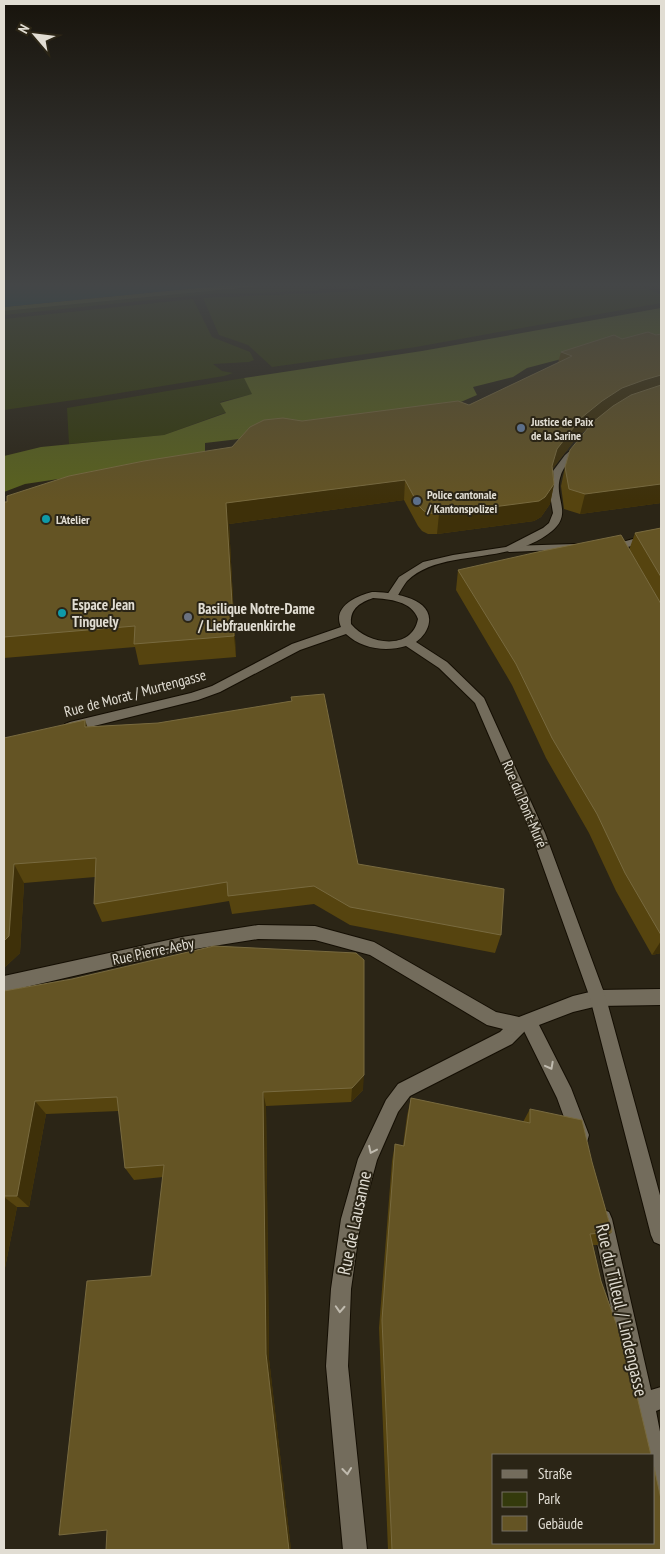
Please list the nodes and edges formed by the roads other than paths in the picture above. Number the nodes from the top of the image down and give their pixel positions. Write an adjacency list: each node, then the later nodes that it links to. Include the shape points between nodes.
1 (587, 438): 3 (street, via 559,468 554,482 558,510 555,524)
2 (661, 534): 4 (main road)
3 (509, 549): 4 (street, via 594,546); 5 (street, via 425,566 402,580)
4 (618, 549)
5 (393, 596): 6 (street, via 372,595 354,603 345,616); 7 (street, via 414,604 423,620 422,628)
6 (348, 629): 7 (street, via 367,642 387,645); 8 (street)
7 (407, 641): 12 (street, Rue du Pont-Muré, via 443,665 480,701 538,833)
8 (270, 660): 9 (main road, Rue de Morat / Murtengasse, via 194,697)
9 (58, 730)
10 (4, 984): 13 (street, Rue Pierre-Aeby, via 182,944 258,932 315,932 374,949 493,1019)
11 (661, 997): 12 (street, Rue de Lausanne)
12 (598, 998): 13 (street, Rue de Lausanne, via 573,1004); 16 (street, Rue du Pont-Muré)
13 (523, 1024): 14 (street, one-way to 14, via 565,1094); 19 (street, Rue de Lausanne, one-way to 19, via 506,1038 404,1090 392,1106 368,1159 351,1219 341,1289 337,1366)
14 (585, 1155)
15 (598, 1202): 17 (street, Rue du Tilleul / Lindengasse)
16 (661, 1235)
17 (652, 1400): 18 (street, Rue du Tilleul / Lindengasse)
18 (661, 1490)
19 (355, 1550)

